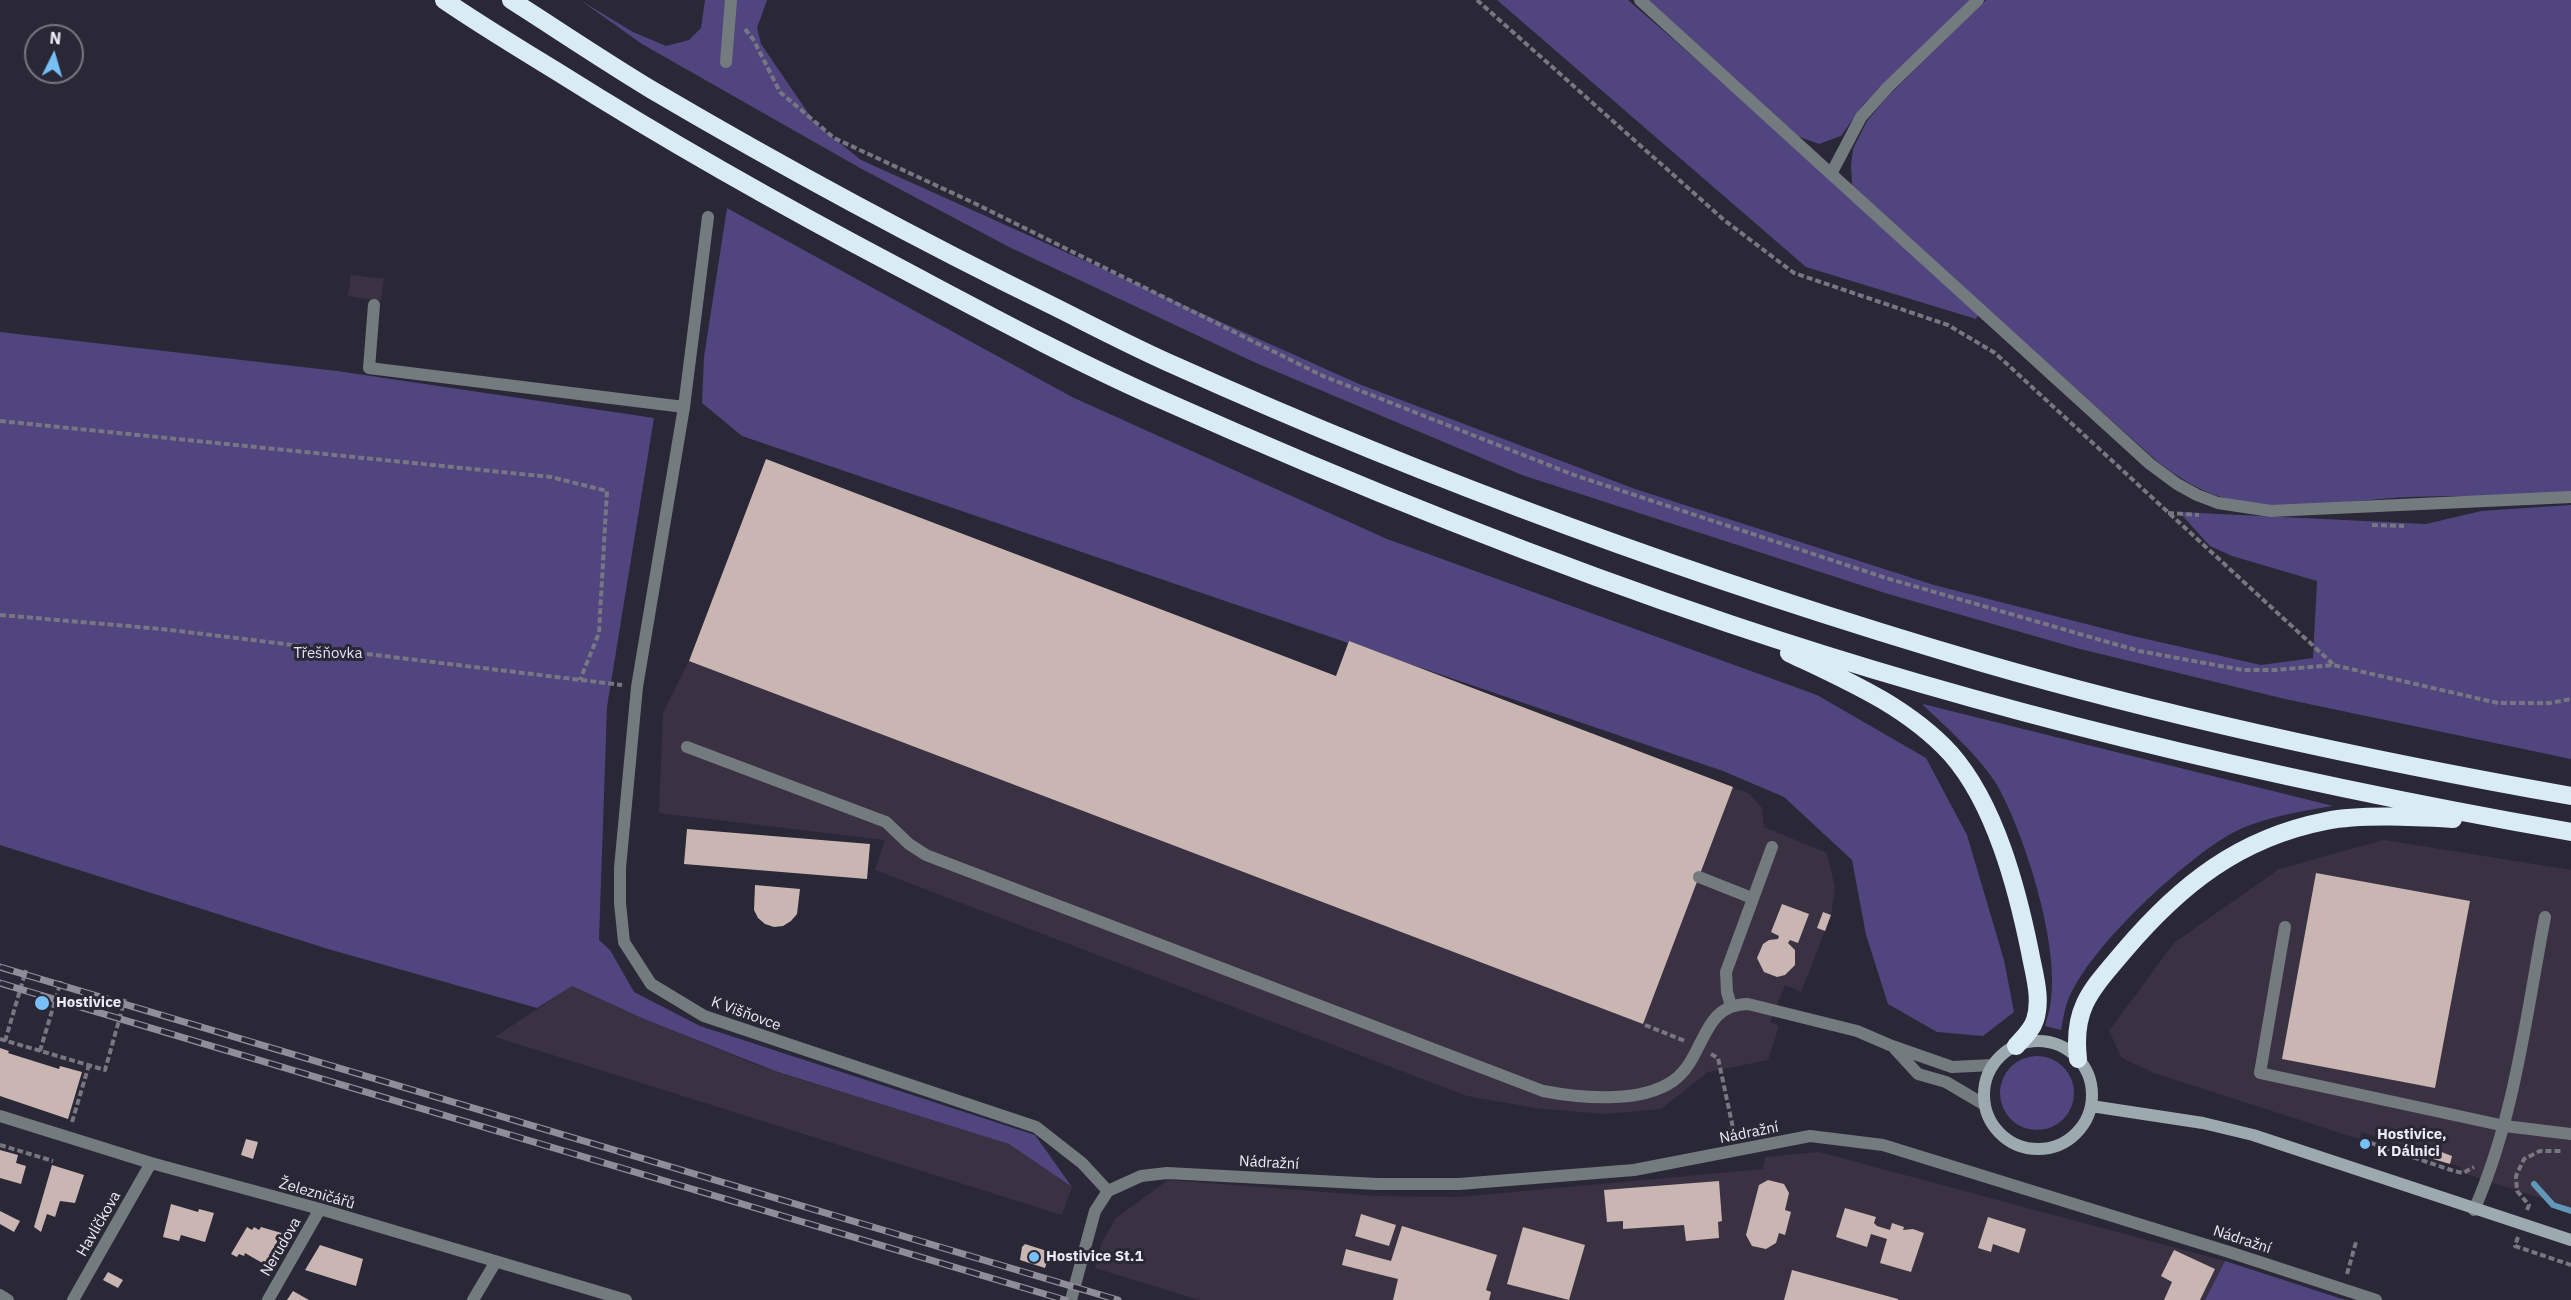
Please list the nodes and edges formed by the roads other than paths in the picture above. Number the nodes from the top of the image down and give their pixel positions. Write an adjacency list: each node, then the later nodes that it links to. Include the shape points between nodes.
1 (444, 0): 12 (highway, via 625,115 792,212 1155,397 1389,496)
2 (511, 0): 14 (highway, via 659,94 992,276 1172,365 1404,464 1688,570 1986,664 2286,739)
3 (1640, 0): 7 (street)
4 (1978, 0): 7 (street, via 1861,117)
5 (731, 6): 6 (street)
6 (726, 62)
7 (1831, 174): 11 (street, via 2150,464 2197,495 2218,503 2271,511)
8 (708, 218): 10 (street, K Višňovce)
9 (374, 305): 10 (street, via 369,368)
10 (684, 406): 35 (street, K Višňovce, via 637,687 620,868 624,942 651,984 704,1016 1036,1127 1082,1163)
11 (2571, 497)
12 (1728, 623): 17 (highway, via 1978,699 2134,740); 26 (highway, via 1872,692 1921,726 1952,755 1994,828 2022,914 2038,993 2035,1020)
13 (687, 747): 24 (street, via 886,822 926,855 1543,1091 1602,1098 1656,1089 1686,1069 1709,1024)
14 (2476, 779): 15 (highway); 16 (highway)
15 (2571, 783)
16 (2571, 796)
17 (2528, 825): 18 (highway); 27 (highway, via 2444,818 2328,820 2251,845 2217,864 2174,897 2096,984 2080,1013)
18 (2571, 832)
19 (1772, 847): 21 (street)
20 (1699, 878): 21 (street)
21 (1752, 898): 24 (street, via 1726,972)
22 (2545, 917): 32 (street)
23 (2284, 927): 32 (street, via 2260,1073)
24 (1731, 1006): 25 (street, via 1748,1004 1857,1031)
25 (1892, 1046): 28 (street, via 1952,1067); 29 (street, via 1918,1074 1946,1082)
26 (2016, 1046): 27 (street, via 2049,1042); 28 (street)
27 (2078, 1059): 30 (street, via 2092,1089)
28 (1993, 1065): 29 (street, via 1985,1084)
29 (1985, 1105): 30 (street, via 1995,1127 2013,1143 2045,1149 2075,1134)
30 (2091, 1106): 37 (street, via 2236,1131)
31 (0, 1116): 34 (street, Železničářů)
32 (2505, 1126): 33 (street); 37 (street)
33 (2571, 1134)
34 (151, 1163): 36 (street, Železničářů); 43 (street, Havlíčkova)
35 (1108, 1191): 48 (street, via 1095,1211); 49 (street, Nádražní, via 1141,1176 1167,1173 1377,1184 1459,1184 1634,1170 1809,1136 1883,1144)
36 (320, 1209): 39 (street, Železničářů); 44 (street, Nerudova)
37 (2474, 1210): 38 (street)
38 (2571, 1240)
39 (495, 1263): 40 (street, Železničářů); 45 (street)
40 (590, 1288): 46 (street); 47 (street, Železničářů)
41 (0, 1295): 42 (street)
42 (8, 1300)
43 (73, 1300)
44 (268, 1300)
45 (473, 1300)
46 (596, 1300)
47 (626, 1300)
48 (1071, 1300)
49 (2376, 1300)

